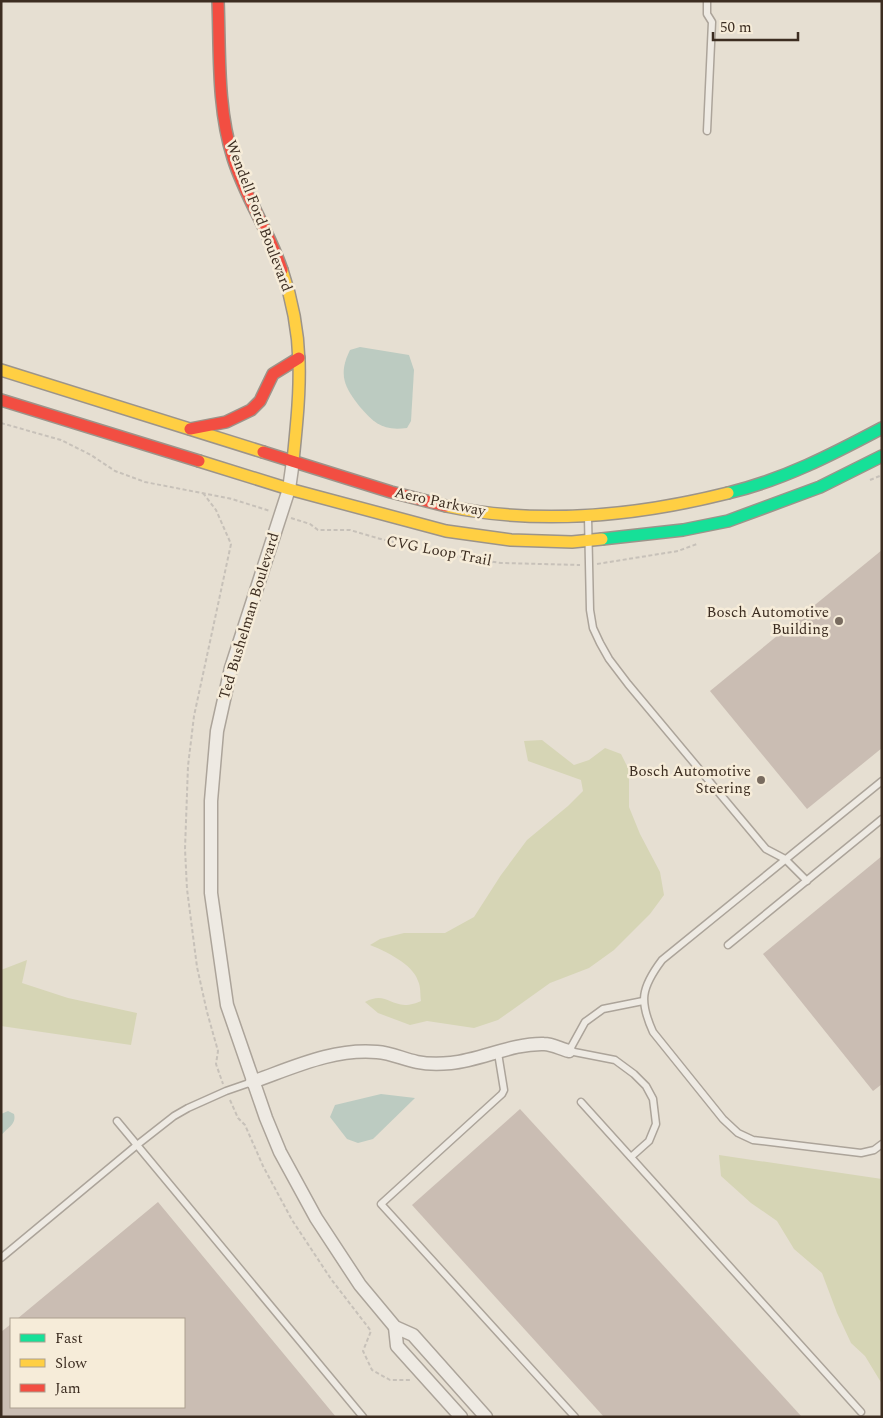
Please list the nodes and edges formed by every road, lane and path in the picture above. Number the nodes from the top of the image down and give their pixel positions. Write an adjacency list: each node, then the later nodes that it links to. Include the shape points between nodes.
1 (218, 1): 4 (main road, Wendell Ford Boulevard, via 222,94 230,146 286,282 298,333)
2 (707, 1): 3 (lane, via 707,14 712,22)
3 (707, 131)
4 (300, 358): 9 (main road, via 272,374 257,406 233,420); 11 (main road, Wendell Ford Boulevard)
5 (1, 370): 9 (main road, Aero Parkway)
6 (1, 400): 12 (main road, Aero Parkway)
7 (1, 423): 13 (path, via 61,440 115,471 145,482)
8 (882, 428): 14 (main road, Aero Parkway, via 819,460 740,490 672,506)
9 (189, 430): 11 (main road, Aero Parkway)
10 (882, 456): 16 (main road, Aero Parkway, via 820,487 728,520 683,530)
11 (293, 461): 12 (street, Ted Bushelman Boulevard); 14 (main road, Aero Parkway, via 454,508 535,516)
12 (289, 489): 16 (main road, Aero Parkway, via 446,531 511,540); 26 (street, Ted Bushelman Boulevard, via 224,693 217,730 211,801 211,884 216,933 227,1005)
13 (232, 499)
14 (588, 516): 16 (lane)
15 (310, 524): 17 (path, CVG Loop Trail, via 318,530 350,530 447,555)
16 (589, 540): 20 (lane, via 593,628 610,659 766,849)
17 (570, 566)
18 (882, 781): 20 (lane)
19 (882, 819): 21 (lane)
20 (785, 859): 21 (lane); 23 (lane, via 662,960 651,975)
21 (806, 881): 22 (lane)
22 (728, 945)
23 (643, 1001): 24 (lane, via 603,1009 585,1022); 30 (lane, via 653,1032 738,1133 752,1140 861,1153)
24 (569, 1051): 25 (street, via 544,1044); 32 (lane, via 615,1060 646,1086 653,1099 656,1124 649,1141)
25 (498, 1053): 26 (street, via 468,1061 435,1064 394,1054 342,1053); 40 (lane, via 502,1094 380,1204)
26 (252, 1082): 31 (lane, via 188,1108); 34 (street, Ted Bushelman Boulevard, via 280,1152 316,1218 360,1285)
27 (581, 1102): 32 (lane)
28 (238, 1118): 35 (path, via 292,1220 371,1331 363,1351 372,1370 390,1380 408,1379)
29 (117, 1121): 31 (lane)
30 (882, 1144)
31 (137, 1145): 33 (lane); 37 (lane)
32 (631, 1157): 36 (lane)
33 (1, 1258)
34 (395, 1327): 38 (street, Ted Bushelman Boulevard, via 397,1346); 39 (street, Ted Bushelman Boulevard, via 413,1335)
35 (415, 1383)
36 (861, 1412)
37 (362, 1417)
38 (461, 1417)
39 (486, 1417)
40 (575, 1417)

